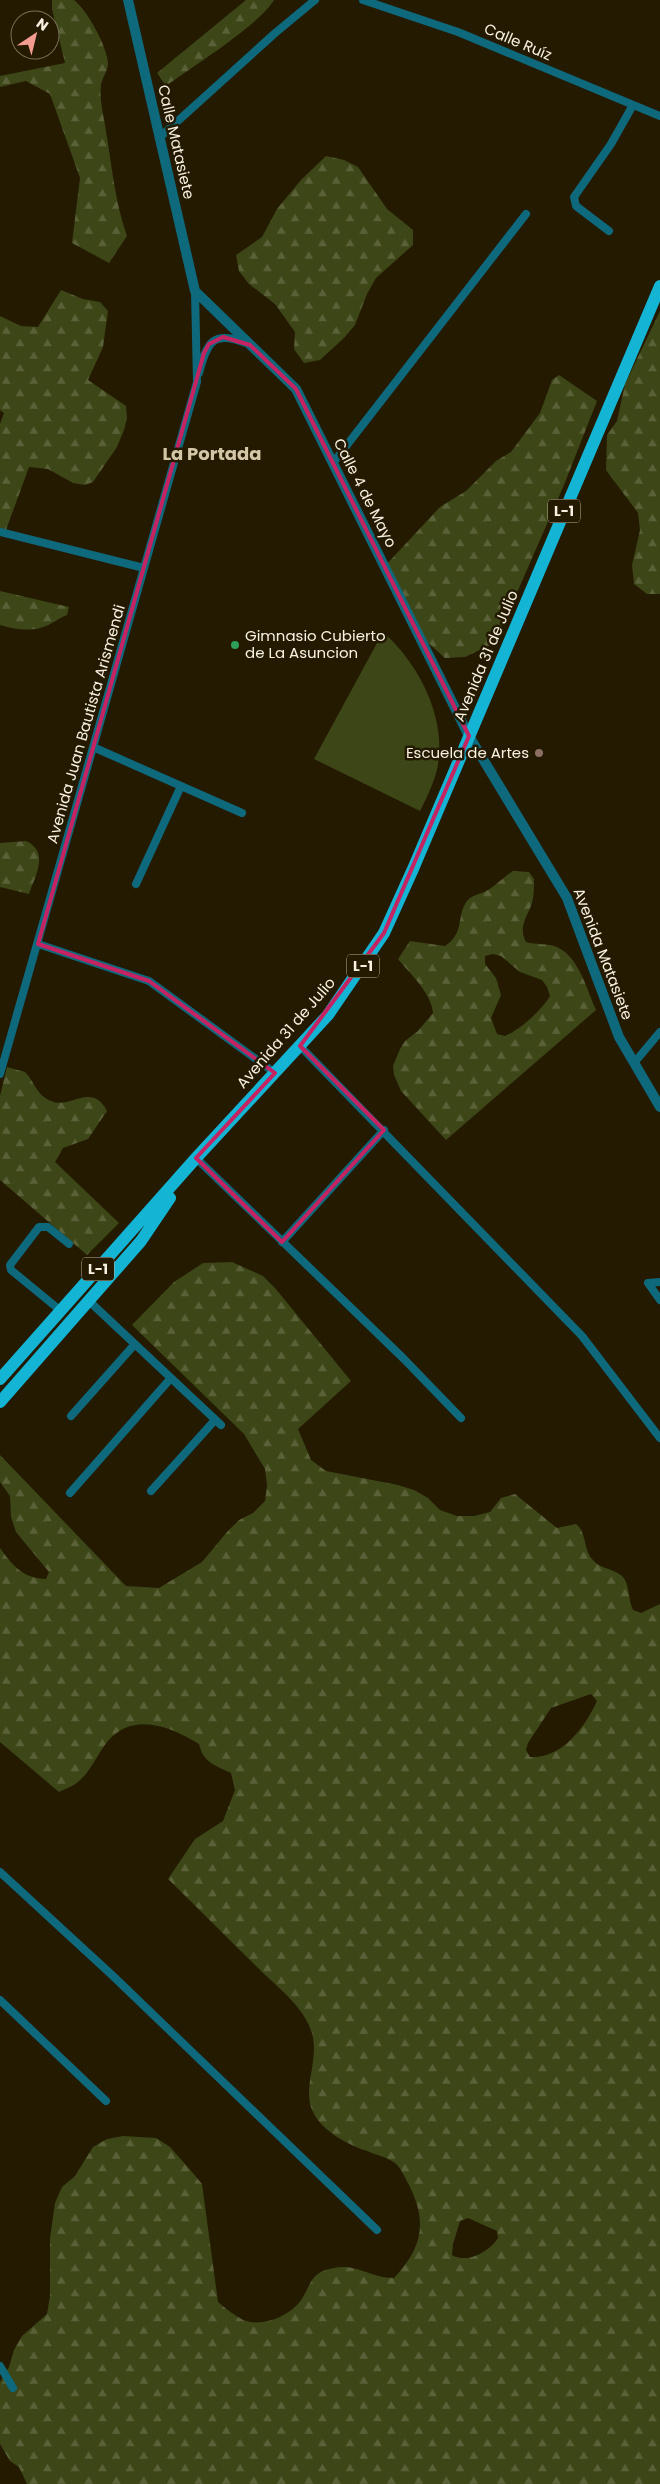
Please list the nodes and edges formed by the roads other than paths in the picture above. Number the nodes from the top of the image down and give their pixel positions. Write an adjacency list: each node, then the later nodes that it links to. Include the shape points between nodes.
1 (128, 0): 6 (street, Calle Matasiete)
2 (315, 0): 6 (street)
3 (363, 0): 4 (street, Calle Ruíz, via 458,32)
4 (633, 104): 5 (street, Calle Ruíz); 8 (street, via 611,144 574,197 576,206)
5 (660, 116)
6 (159, 138): 10 (street, Calle Matasiete)
7 (526, 214): 13 (street)
8 (610, 231)
9 (660, 286): 16 (main road, Avenida 31 de Julio / L-1)
10 (195, 292): 11 (street, Calle 4 de Mayo); 12 (street, Avenida Juan Bautista Arismendi)
11 (250, 344): 12 (street, Avenida Juan Bautista Arismendi, via 223,336 208,344); 13 (street, Calle 4 de Mayo, via 296,389)
12 (197, 382): 15 (street, Avenida Juan Bautista Arismendi)
13 (333, 463): 16 (street, Calle 4 de Mayo)
14 (0, 532): 15 (street)
15 (144, 568): 17 (street, Avenida Juan Bautista Arismendi)
16 (470, 736): 23 (main road, Avenida 31 de Julio / L-1, via 384,933 340,998); 24 (street, Avenida Matasiete, via 567,898 619,1037)
17 (93, 747): 18 (street); 21 (street, Avenida Juan Bautista Arismendi)
18 (181, 786): 19 (street); 20 (street)
19 (242, 813)
20 (136, 884)
21 (38, 944): 25 (street, via 149,980); 26 (street, Avenida Juan Bautista Arismendi)
22 (660, 1032): 24 (street)
23 (300, 1046): 25 (main road, Avenida 31 de Julio / L-1); 28 (street)
24 (634, 1063): 27 (street, Avenida Matasiete)
25 (275, 1073): 29 (main road, Avenida 31 de Julio / L-1)
26 (0, 1074)
27 (660, 1107)
28 (384, 1130): 30 (street); 42 (street, via 582,1336)
29 (196, 1158): 30 (street); 34 (main road, L-1, via 141,1241); 35 (main road, L-1)
30 (282, 1242): 41 (street)
31 (69, 1244): 35 (street, via 48,1228 39,1227 10,1265 11,1270)
32 (660, 1282): 33 (street, via 648,1283)
33 (660, 1300)
34 (89, 1301): 36 (street); 39 (main road, L-1)
35 (60, 1311): 38 (main road, L-1)
36 (135, 1344): 37 (street); 40 (street)
37 (171, 1378): 43 (street, via 218,1422); 44 (street)
38 (0, 1379)
39 (0, 1402)
40 (71, 1416)
41 (461, 1418)
42 (660, 1438)
43 (151, 1491)
44 (70, 1493)
45 (0, 1872): 48 (street)
46 (0, 2000): 47 (street)
47 (106, 2101)
48 (377, 2230)
49 (0, 2366): 50 (street)
50 (13, 2388)

